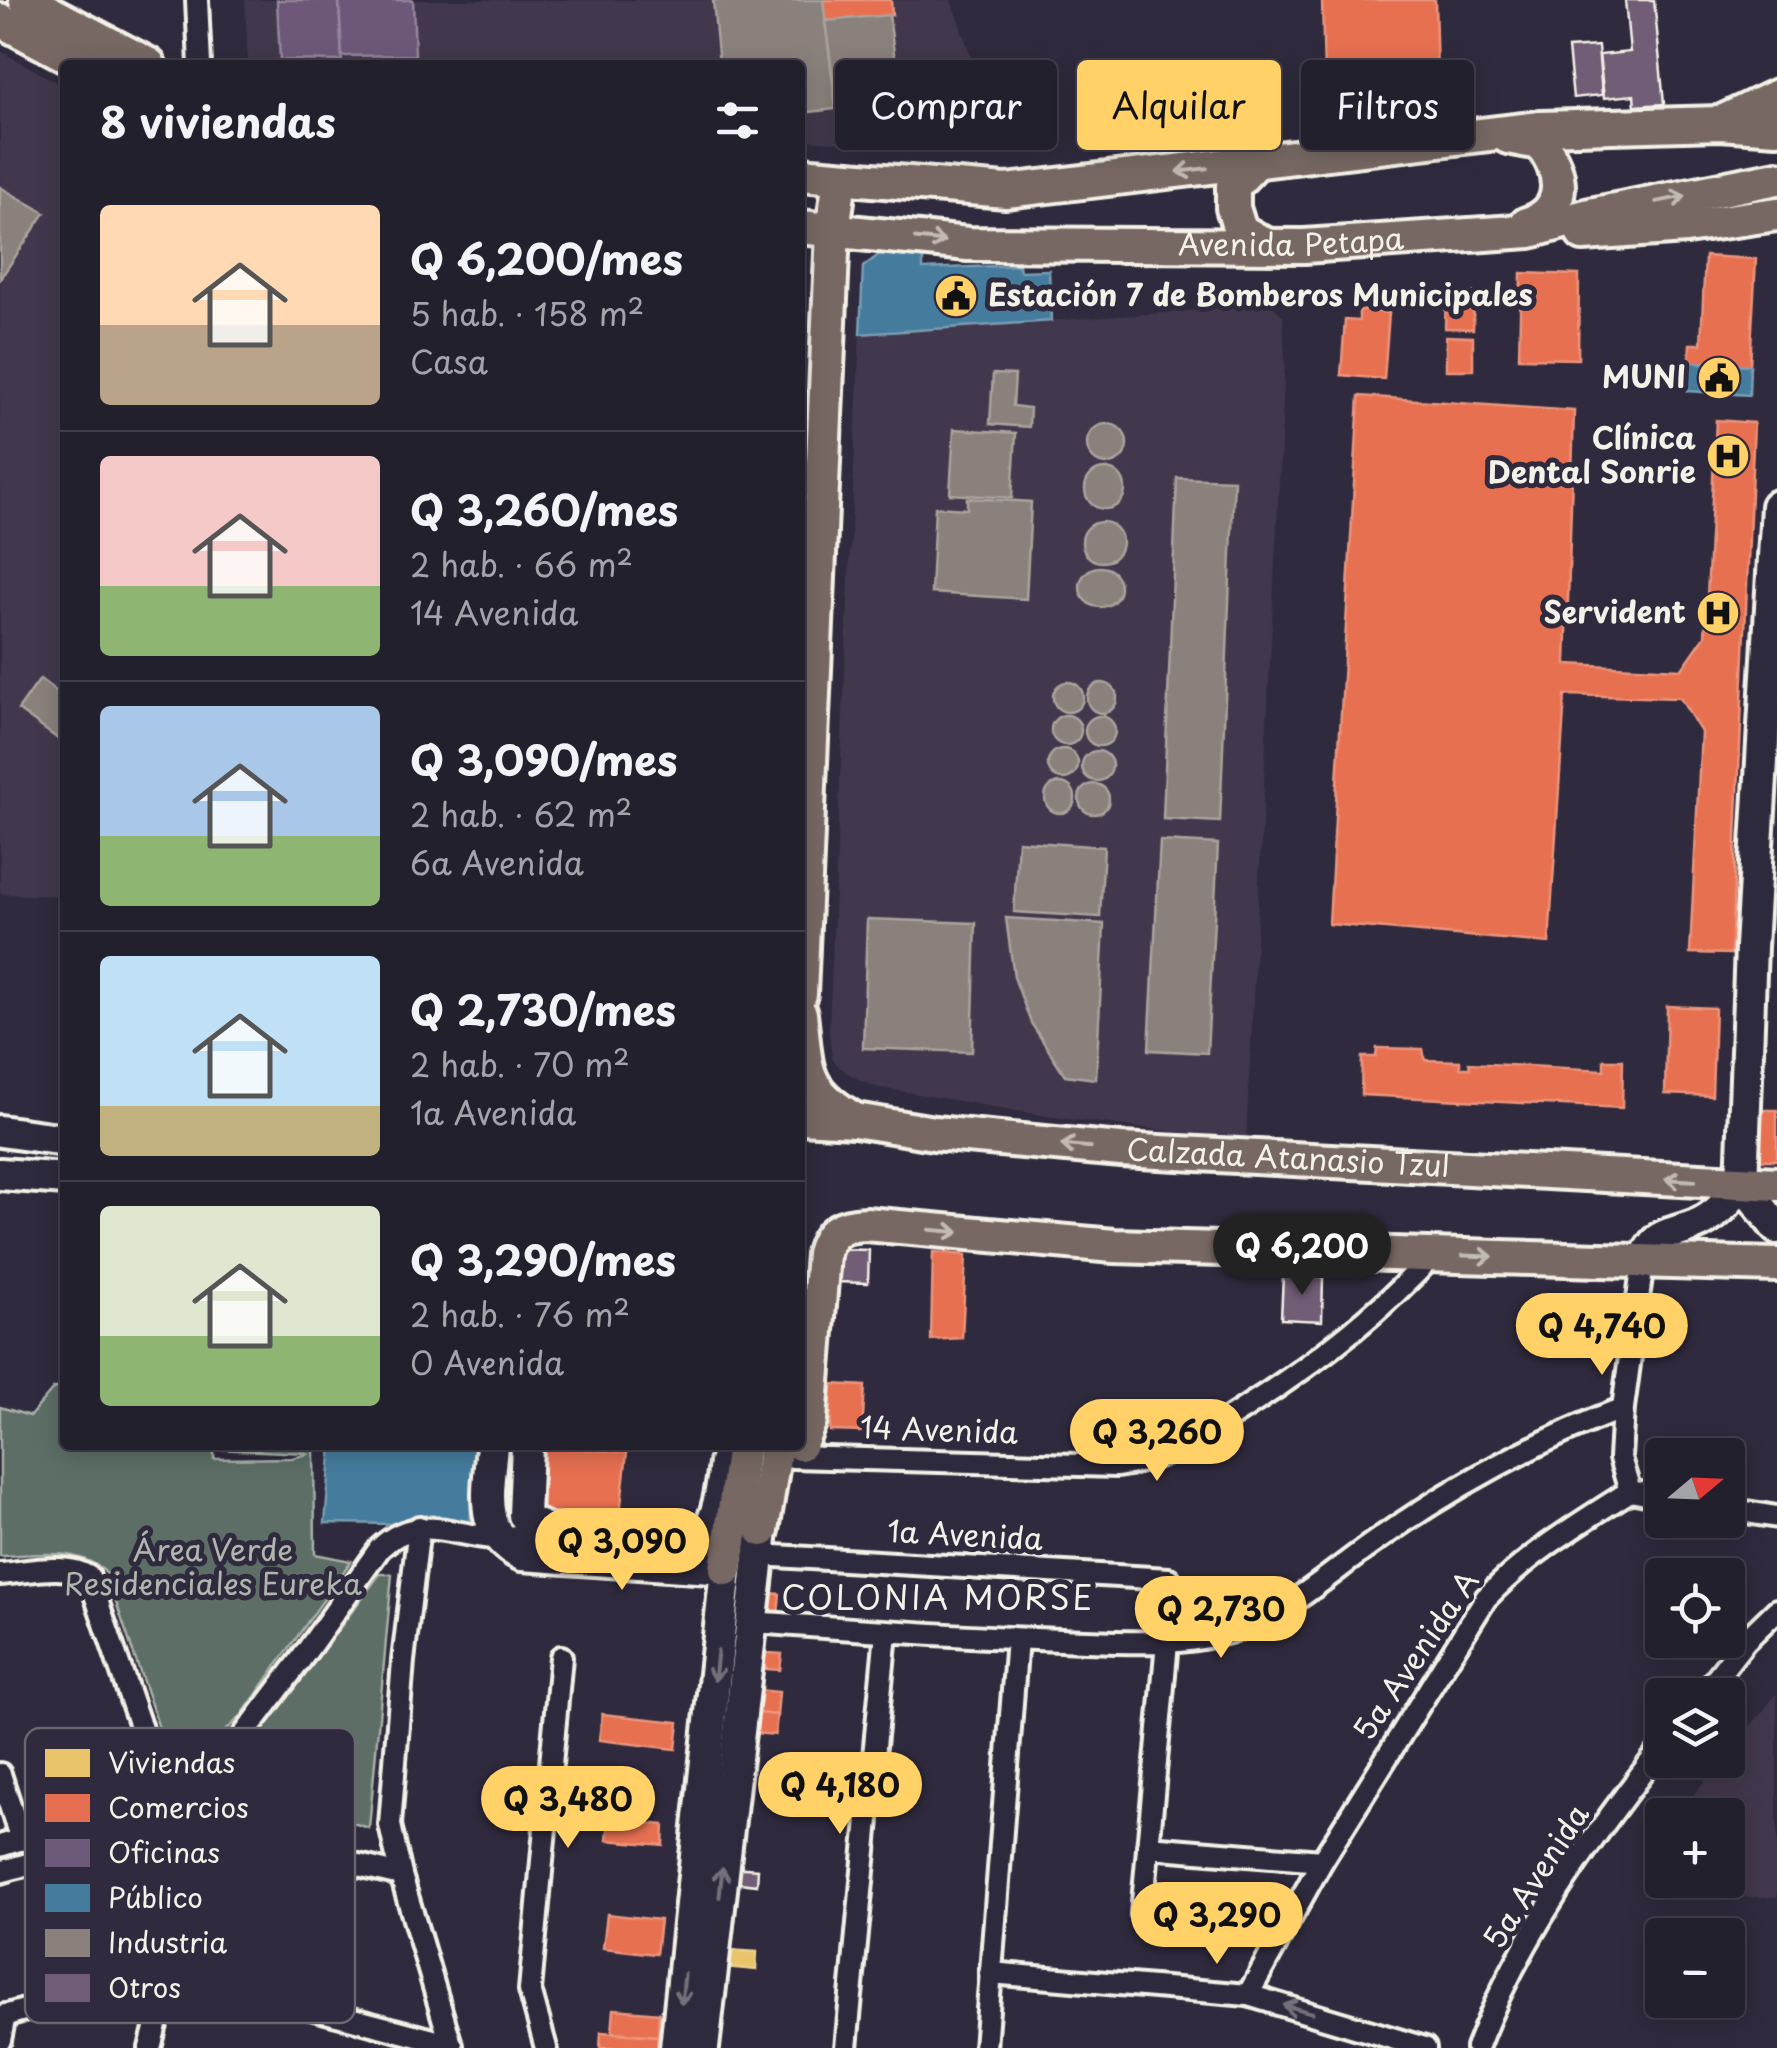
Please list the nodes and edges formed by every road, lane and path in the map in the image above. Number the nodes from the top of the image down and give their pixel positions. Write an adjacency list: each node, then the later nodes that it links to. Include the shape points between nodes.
1 (26, 0): 5 (main road)
2 (197, 0): 6 (street)
3 (0, 20): 4 (main road)
4 (76, 60)
5 (140, 60)
6 (200, 60)
7 (1777, 96): 8 (main road)
8 (1720, 123): 9 (main road); 10 (main road)
9 (1777, 127)
10 (1474, 134)
11 (1474, 134): 21 (main road, via 1540,143 1556,176 1557,200 1548,216)
12 (1348, 150): 13 (main road)
13 (1256, 162): 15 (main road, one-way to 15, via 1049,188 986,190); 22 (main road, via 1234,186 1233,208 1240,230)
14 (805, 174): 15 (main road)
15 (840, 178): 19 (main road)
16 (1777, 178): 20 (main road, Avenida Petapa, one-way to 16)
17 (1777, 214): 20 (main road, via 1556,236)
18 (805, 227): 19 (main road, Avenida Petapa)
19 (833, 230): 22 (main road, Avenida Petapa, one-way to 22, via 968,244); 24 (main road)
20 (1530, 231): 21 (main road, Avenida Petapa)
21 (1484, 234): 22 (main road, Avenida Petapa)
22 (1266, 245)
23 (1777, 506): 32 (street)
24 (805, 878)
25 (805, 1057): 27 (main road, via 815,1091)
26 (805, 1117): 27 (main road, Calzada Atanasio Tzul)
27 (855, 1120): 32 (main road, Calzada Atanasio Tzul, one-way to 27, via 1121,1150)
28 (0, 1131): 29 (street)
29 (60, 1139)
30 (0, 1174): 31 (street)
31 (60, 1179)
32 (1742, 1182): 33 (main road, Calzada Atanasio Tzul); 34 (street); 36 (street, via 1714,1214 1652,1241)
33 (1777, 1184)
34 (1777, 1228)
35 (1434, 1254): 36 (main road, one-way to 36); 39 (main road, one-way to 35, via 823,1254 826,1240 847,1225 1114,1246); 40 (street, 14 Avenida, via 1376,1313 1295,1376 1162,1456 1116,1466)
36 (1643, 1262): 37 (main road); 38 (street)
37 (1777, 1265)
38 (1623, 1408): 46 (street, via 1620,1458); 60 (street, via 1560,1432 1455,1488 1292,1603 1218,1636)
39 (805, 1428)
40 (805, 1449)
41 (492, 1450): 53 (street, via 488,1500)
42 (528, 1450): 51 (street, via 524,1515)
43 (726, 1450): 51 (street, via 722,1492 704,1540 686,1544)
44 (741, 1450): 54 (main road)
45 (791, 1450): 52 (main road)
46 (1630, 1490): 47 (street); 69 (street, 5a Avenida A, via 1543,1546 1486,1598)
47 (1645, 1493)
48 (1745, 1512): 49 (street)
49 (1777, 1517)
50 (418, 1527): 53 (street); 64 (street, via 380,1548); 73 (street, via 390,1802)
51 (540, 1527): 53 (street)
52 (762, 1530): 54 (street); 57 (street); 60 (street, 1a Avenida, via 1168,1579)
53 (497, 1538): 54 (street, via 522,1556)
54 (726, 1568): 84 (street, one-way to 84)
55 (0, 1574): 63 (street, via 66,1570 89,1577)
56 (1777, 1610): 62 (street)
57 (750, 1622): 58 (street); 85 (street, one-way to 57)
58 (886, 1632): 59 (street); 86 (street)
59 (1016, 1639): 60 (street); 75 (street)
60 (1167, 1642): 68 (street)
61 (562, 1657): 83 (street, via 530,1990)
62 (1716, 1678)
63 (141, 1728)
64 (247, 1728)
65 (1645, 1771): 89 (street, 5a Avenida, via 1547,1911 1494,2002)
66 (0, 1774): 67 (street)
67 (10, 1843)
68 (1148, 1847): 69 (street); 74 (street)
69 (1322, 1861): 76 (street, 5a Avenida A)
70 (25, 1864): 72 (street)
71 (355, 1864): 73 (street)
72 (0, 1872)
73 (401, 1875): 81 (street)
74 (1142, 1914)
75 (990, 1973): 76 (street); 87 (street)
76 (1248, 1995): 88 (street, one-way to 76)
77 (3, 2016): 80 (street)
78 (355, 2020): 81 (street)
79 (156, 2023): 82 (street)
80 (0, 2040)
81 (452, 2047)
82 (150, 2048)
83 (546, 2048)
84 (676, 2048)
85 (703, 2048)
86 (846, 2048)
87 (984, 2048)
88 (1425, 2048)
89 (1476, 2048)

